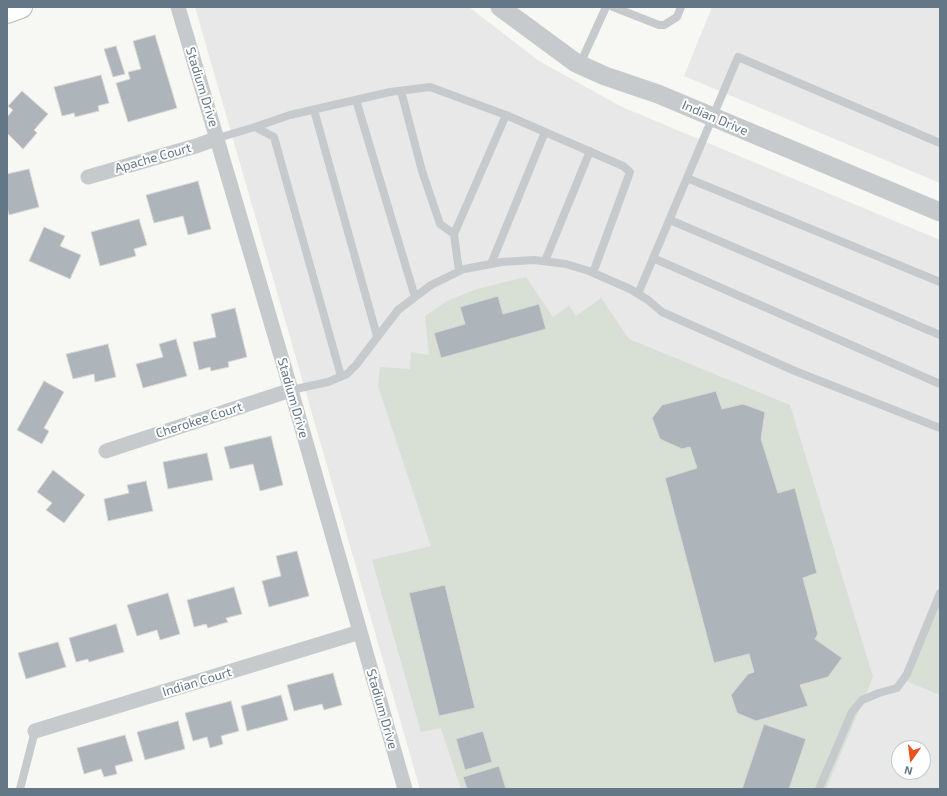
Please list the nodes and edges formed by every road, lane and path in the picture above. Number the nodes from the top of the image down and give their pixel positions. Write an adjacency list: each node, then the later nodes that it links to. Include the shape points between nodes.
1 (21, 7): 7 (main road)
2 (178, 7): 16 (street, Stadium Drive)
3 (500, 7): 8 (street, Indian Drive)
4 (606, 7): 8 (lane)
5 (613, 7): 6 (lane, via 658,25 664,25 677,17)
6 (681, 7)
7 (7, 12)
8 (580, 64): 13 (street, Indian Drive)
9 (402, 91): 10 (lane); 12 (lane, via 430,87); 23 (lane, via 422,171 440,224)
10 (356, 100): 11 (lane); 31 (lane)
11 (314, 110): 14 (lane, via 290,115); 33 (lane)
12 (506, 115): 15 (lane); 23 (lane)
13 (713, 117): 17 (lane, via 738,57); 20 (lane); 21 (street, Indian Drive)
14 (255, 128): 16 (lane); 34 (lane, via 274,137)
15 (545, 132): 18 (lane); 26 (lane)
16 (218, 138): 19 (street, Apache Court); 36 (street, Stadium Drive)
17 (940, 143)
18 (590, 151): 25 (lane); 28 (lane, via 624,166 630,172)
19 (88, 177)
20 (687, 178): 22 (lane); 29 (lane)
21 (940, 212)
22 (670, 220): 24 (lane); 32 (lane)
23 (454, 234): 27 (lane)
24 (654, 258): 30 (lane); 35 (lane)
25 (544, 261): 26 (lane); 28 (lane)
26 (491, 264): 27 (lane)
27 (459, 271): 31 (lane, via 431,285)
28 (593, 272): 30 (lane)
29 (940, 282)
30 (638, 294): 37 (lane, via 662,312 795,371)
31 (415, 297): 33 (lane, via 398,310)
32 (940, 335)
33 (377, 336): 34 (lane, via 356,365)
34 (342, 376): 36 (lane, via 328,382)
35 (940, 384)
36 (291, 390): 38 (street, Cherokee Court); 40 (street, Stadium Drive)
37 (940, 428)
38 (106, 451)
39 (940, 593): 44 (lane, via 907,674 897,688 879,692 862,700 852,712)
40 (360, 632): 41 (street, Indian Court); 43 (street, Stadium Drive)
41 (35, 731): 42 (lane)
42 (20, 789)
43 (405, 789)
44 (820, 789)

